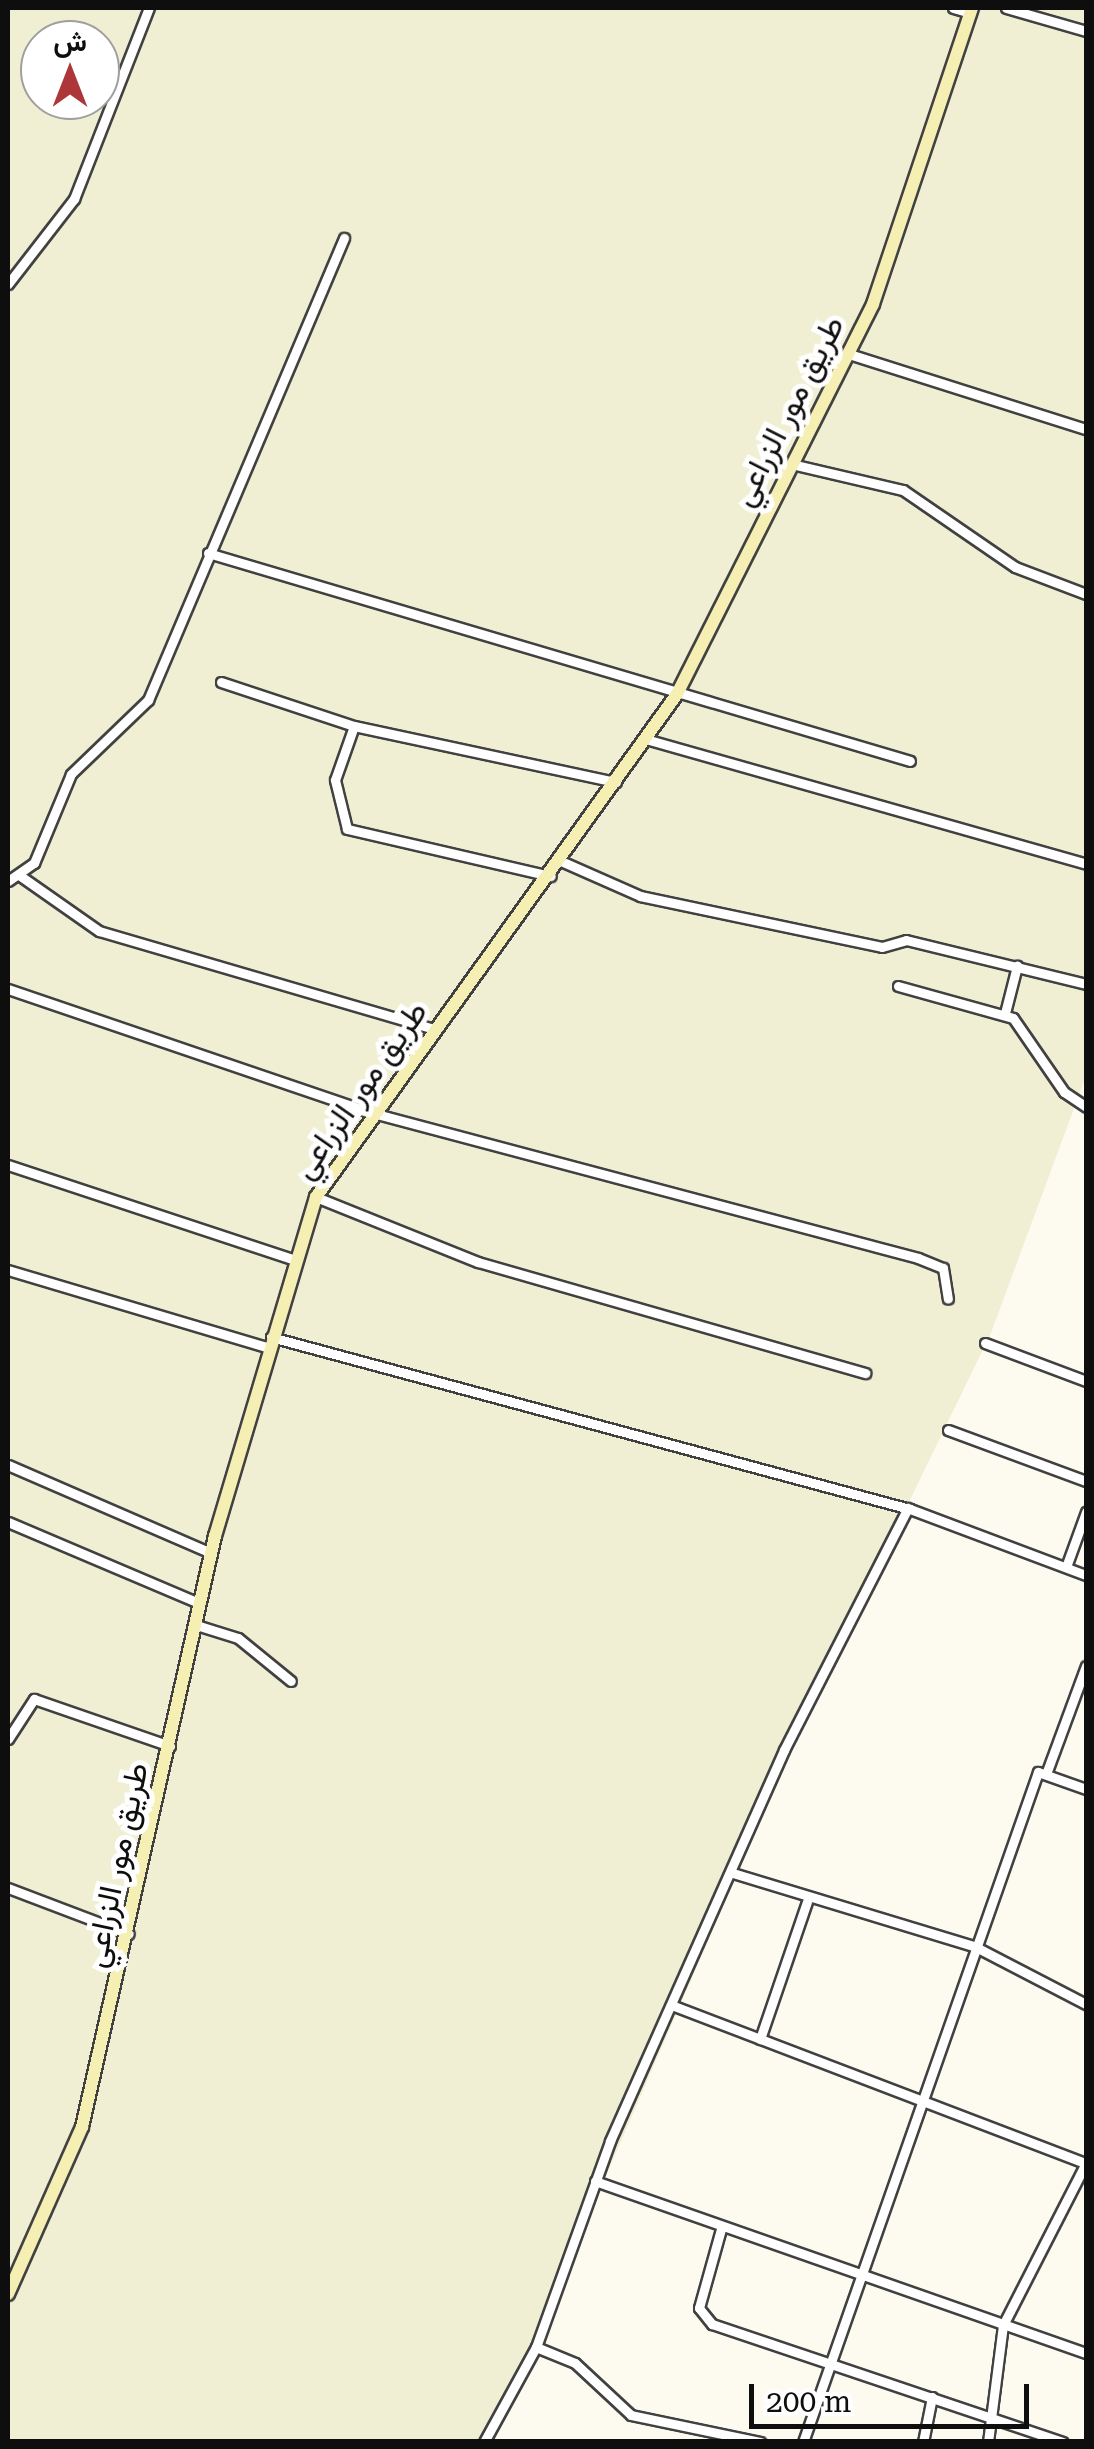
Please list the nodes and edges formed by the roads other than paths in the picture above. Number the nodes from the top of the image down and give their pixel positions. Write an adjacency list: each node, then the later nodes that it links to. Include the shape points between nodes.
1 (149, 8): 7 (street, via 74,199)
2 (953, 8): 4 (street)
3 (1006, 8): 5 (street)
4 (971, 10): 8 (street, طريق مور الزراعي)
5 (1086, 31)
6 (344, 238): 11 (street)
7 (8, 284)
8 (849, 354): 9 (street); 10 (street, طريق مور الزراعي)
9 (1086, 429)
10 (792, 464): 12 (street, via 903,490 1015,568); 14 (street, طريق مور الزراعي)
11 (208, 553): 14 (street, via 507,636); 21 (street, via 148,700 71,774 34,863)
12 (1086, 594)
13 (221, 682): 15 (street)
14 (677, 694): 16 (street, طريق مور الزراعي); 17 (street)
15 (354, 726): 18 (street); 22 (street, via 335,780 347,829)
16 (649, 740): 18 (street, طريق مور الزراعي); 20 (street)
17 (910, 761)
18 (618, 783): 19 (street, طريق مور الزراعي)
19 (563, 862): 22 (street, طريق مور الزراعي); 24 (street, via 640,896)
20 (1086, 864)
21 (19, 875): 23 (street); 29 (street, via 99,931)
22 (552, 876): 29 (street, طريق مور الزراعي)
23 (8, 881)
24 (1017, 966): 25 (street); 28 (street)
25 (1086, 984)
26 (898, 986): 28 (street)
27 (8, 989): 31 (street)
28 (1004, 1012): 30 (street, via 1064,1092)
29 (435, 1029): 31 (street, طريق مور الزراعي)
30 (1086, 1107)
31 (369, 1112): 33 (street, طريق مور الزراعي); 36 (street, via 928,1262 943,1268)
32 (8, 1164): 34 (street)
33 (316, 1197): 34 (street, طريق مور الزراعي); 39 (street, via 478,1262)
34 (292, 1259): 37 (street, طريق مور الزراعي)
35 (8, 1270): 37 (street)
36 (948, 1298)
37 (267, 1342): 44 (street); 47 (street, طريق مور الزراعي)
38 (985, 1344): 40 (street)
39 (865, 1372)
40 (1086, 1381)
41 (948, 1430): 43 (street)
42 (8, 1465): 47 (street)
43 (1086, 1481)
44 (908, 1508): 48 (street); 58 (street, via 797,1722)
45 (1086, 1512): 48 (street)
46 (8, 1522): 50 (street)
47 (211, 1553): 50 (street, طريق مور الزراعي)
48 (1066, 1567): 49 (street)
49 (1086, 1575)
50 (198, 1603): 51 (street, طريق مور الزراعي)
51 (193, 1624): 53 (street, via 238,1638); 55 (street, طريق مور الزراعي)
52 (1085, 1673): 56 (street)
53 (291, 1682)
54 (8, 1739): 55 (street, via 34,1700)
55 (170, 1746): 61 (street, طريق مور الزراعي)
56 (1046, 1774): 57 (street); 62 (street, via 1038,1772)
57 (1086, 1789)
58 (733, 1873): 60 (street); 64 (street)
59 (8, 1888): 61 (street)
60 (807, 1902): 62 (street, via 848,1904); 65 (street)
61 (132, 1934): 71 (street, طريق مور الزراعي, via 74,2154)
62 (976, 1947): 63 (street); 66 (street)
63 (1086, 2004)
64 (674, 2006): 65 (street); 68 (street)
65 (760, 2040): 66 (street)
66 (924, 2102): 67 (street); 70 (street)
67 (1086, 2163): 72 (street)
68 (594, 2181): 69 (street); 73 (street)
69 (722, 2229): 70 (street); 75 (street, via 703,2318)
70 (861, 2275): 72 (street); 75 (street)
71 (8, 2292)
72 (1003, 2325): 74 (street); 77 (street)
73 (536, 2347): 78 (street); 79 (street, via 576,2363 631,2415)
74 (1086, 2352)
75 (828, 2363): 76 (street); 80 (street)
76 (932, 2397): 77 (street); 81 (street)
77 (996, 2418): 82 (street); 83 (street)
78 (484, 2442)
79 (760, 2442)
80 (803, 2442)
81 (923, 2442)
82 (988, 2442)
83 (1063, 2442)

